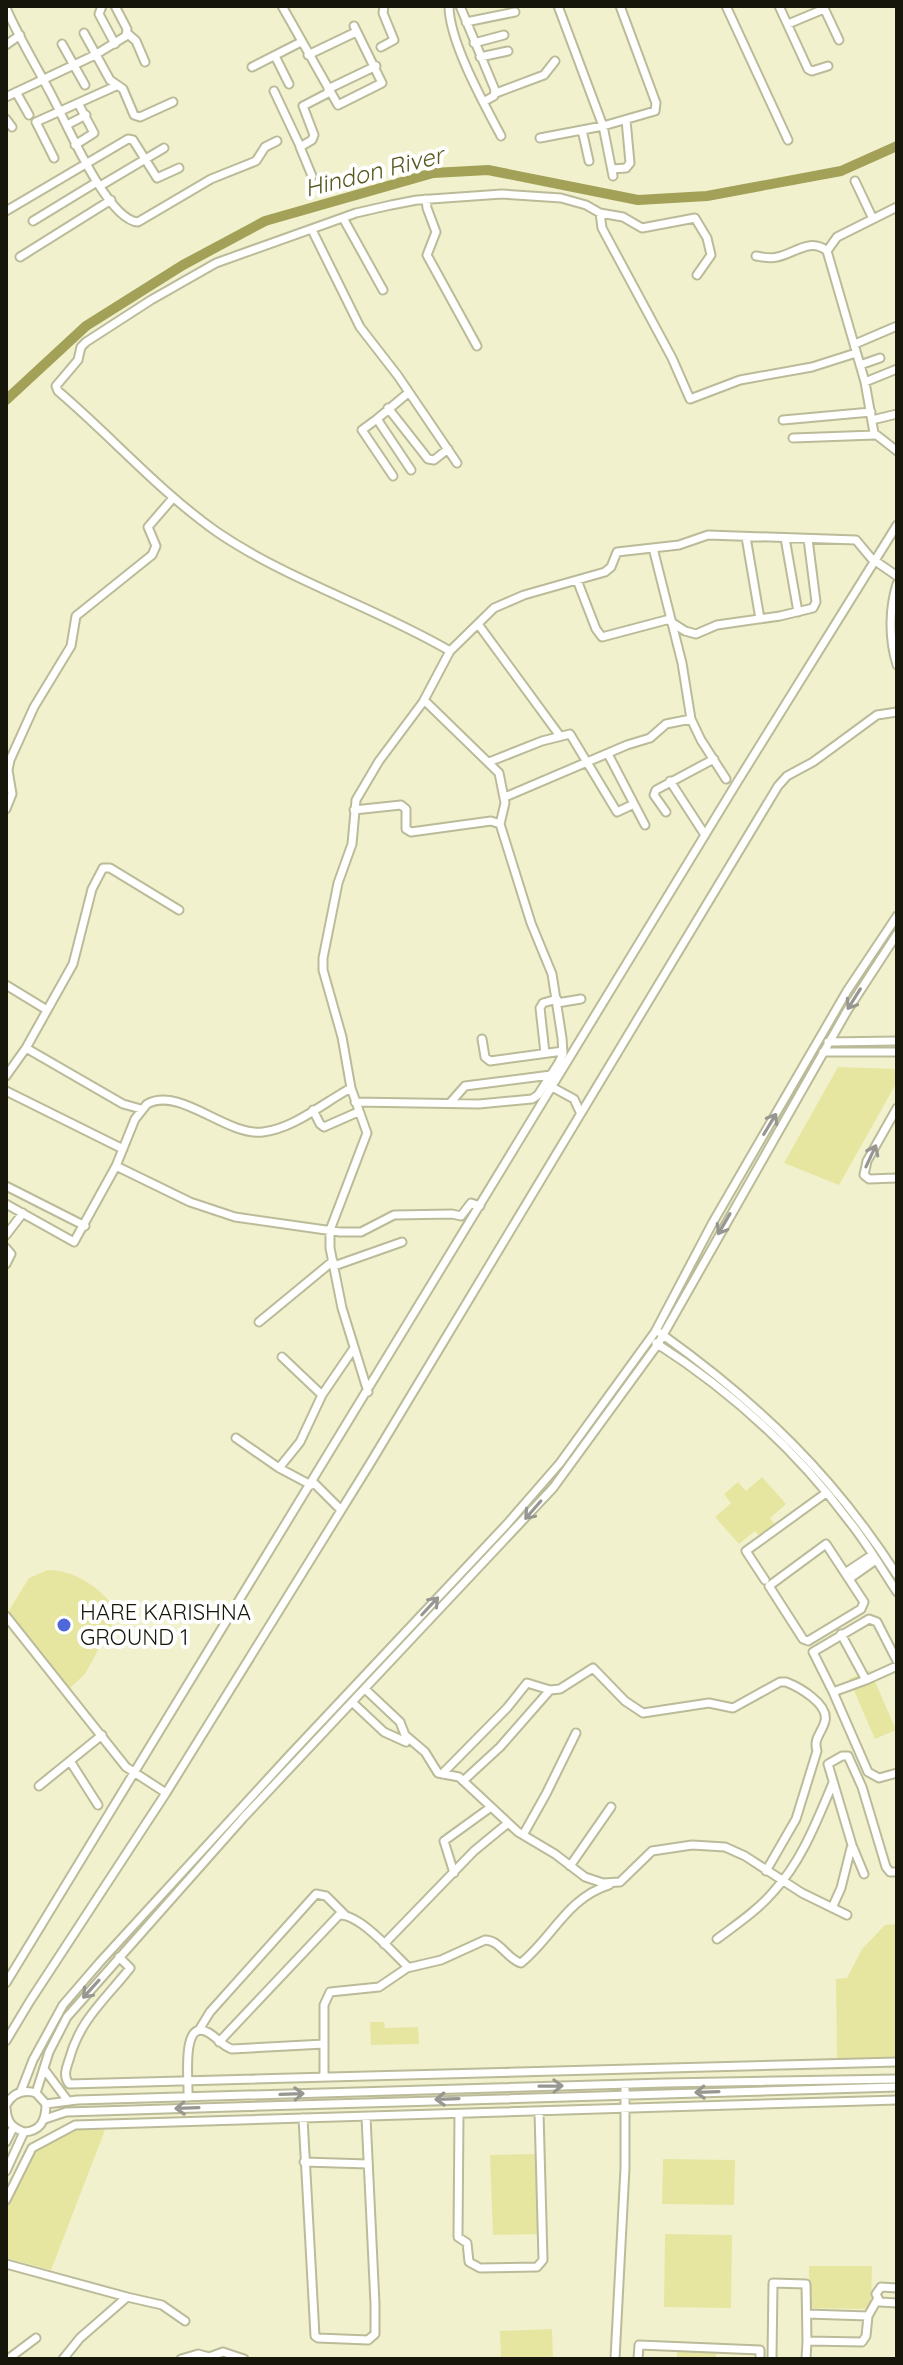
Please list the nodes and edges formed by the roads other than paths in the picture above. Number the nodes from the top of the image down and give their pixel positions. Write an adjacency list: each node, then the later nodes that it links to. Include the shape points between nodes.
1 (102, 6): 24 (street, via 99,14)
2 (115, 6): 17 (street)
3 (282, 6): 21 (street)
4 (384, 6): 26 (street, via 394,40)
5 (449, 6): 39 (street, via 453,33)
6 (460, 6): 14 (street)
7 (558, 6): 58 (street)
8 (620, 6): 56 (street, via 657,107)
9 (726, 6): 63 (street)
10 (779, 6): 15 (street)
11 (824, 7): 15 (street); 20 (street)
12 (6, 8): 18 (street)
13 (515, 12): 14 (street)
14 (466, 22): 22 (street)
15 (788, 24): 36 (street, via 808,69)
16 (84, 33): 28 (street)
17 (128, 34): 24 (street); 33 (street)
18 (20, 35): 25 (street); 40 (street)
19 (504, 35): 22 (street)
20 (839, 40)
21 (301, 42): 29 (street); 30 (street)
22 (474, 43): 31 (street)
23 (62, 44): 34 (street)
24 (115, 44): 28 (street)
25 (6, 45)
26 (381, 47)
27 (508, 51): 31 (street)
28 (95, 55): 34 (street); 43 (street)
29 (308, 55): 35 (street, via 355,29); 45 (street)
30 (275, 56): 37 (street); 41 (street)
31 (480, 57): 38 (street)
32 (555, 61): 47 (street, via 544,75)
33 (145, 62)
34 (73, 65): 40 (street); 42 (street)
35 (376, 66): 45 (street); 45 (street, via 381,85 338,105)
36 (828, 66)
37 (252, 67)
38 (486, 70): 39 (street); 47 (street)
39 (471, 73): 50 (street)
40 (43, 79): 46 (street); 52 (street)
41 (289, 84)
42 (85, 85)
43 (116, 86): 49 (street, via 123,89 137,117); 51 (street)
44 (274, 91): 66 (street)
45 (329, 91): 66 (street, via 303,106 314,138)
46 (16, 92): 48 (street); 53 (street)
47 (496, 93): 50 (street)
48 (6, 97)
49 (173, 102)
50 (483, 102): 61 (street)
51 (78, 103): 52 (street); 54 (street)
52 (60, 112): 57 (street); 68 (street, via 36,122)
53 (29, 115)
54 (86, 115): 57 (street); 65 (street, via 94,133)
55 (6, 119): 59 (street)
56 (626, 120): 58 (street); 58 (street, via 630,163 612,172)
57 (67, 125): 65 (street)
58 (603, 126): 60 (street)
59 (12, 127)
60 (582, 130): 62 (street); 70 (street)
61 (501, 136)
62 (540, 138)
63 (788, 140)
64 (277, 141): 77 (street, via 256,161 211,179 138,222 129,220)
65 (75, 145): 71 (street)
66 (300, 146): 73 (street)
67 (164, 148): 69 (street)
68 (54, 158)
69 (144, 159): 71 (street, via 131,139); 72 (street, via 157,178); 75 (street)
70 (589, 161)
71 (85, 163): 75 (street); 79 (street)
72 (179, 168)
73 (312, 176)
74 (855, 181): 82 (street)
75 (98, 184): 77 (street); 83 (street)
76 (426, 199): 80 (street, via 502,194 561,198); 81 (street); 92 (street, via 436,232 427,255)
77 (111, 200): 87 (street)
78 (897, 207): 82 (street)
79 (6, 211)
80 (600, 213): 88 (street, via 642,228 695,218 711,255); 93 (street, via 602,228 691,399 740,380)
81 (343, 218): 84 (street); 89 (street)
82 (873, 219): 85 (street, via 837,237)
83 (33, 221)
84 (312, 230): 98 (street, via 348,307); 111 (street, via 216,263 151,300 86,342 58,383 58,391)
85 (827, 251): 86 (street, via 813,245 779,257); 91 (street)
86 (756, 256)
87 (20, 257)
88 (697, 275)
89 (383, 290)
90 (897, 326): 91 (street)
91 (855, 344): 93 (street)
92 (477, 346)
93 (856, 353): 95 (street)
94 (880, 358): 95 (street)
95 (860, 365): 97 (street)
96 (897, 369): 97 (street)
97 (865, 382): 101 (street)
98 (408, 393): 99 (street); 106 (street)
99 (388, 408): 102 (street); 106 (street, via 428,459)
100 (897, 414): 101 (street)
101 (871, 416): 103 (street); 104 (street)
102 (377, 419): 109 (street); 110 (street, via 362,430)
103 (783, 420)
104 (875, 435): 105 (street); 107 (street)
105 (793, 438)
106 (448, 449): 108 (street)
107 (897, 451)
108 (457, 463)
109 (411, 470)
110 (393, 476)
111 (173, 498): 125 (street, via 253,553); 139 (street, via 148,527 156,546 152,555 76,616 71,646 10,760 12,794)
112 (897, 525): 117 (street)
113 (746, 537): 114 (street); 116 (street, via 708,535); 122 (street)
114 (785, 538): 115 (street); 121 (street)
115 (808, 539): 117 (street, via 856,540); 121 (street, via 816,602)
116 (653, 548): 119 (street, via 617,552 609,570); 123 (street)
117 (874, 561): 118 (street); 144 (street)
118 (897, 576)
119 (577, 580): 123 (street, via 602,637); 124 (street, via 494,608)
120 (897, 584): 126 (street, via 891,639)
121 (798, 612): 122 (street)
122 (760, 619): 123 (street, via 696,634)
123 (670, 621): 129 (street)
124 (478, 624): 125 (street); 130 (street)
125 (450, 651): 127 (street)
126 (897, 665)
127 (424, 700): 133 (street); 140 (street, via 360,790)
128 (897, 712): 173 (street, via 877,715 778,786)
129 (691, 719): 131 (street, via 666,724 655,736); 132 (street)
130 (560, 736): 133 (street); 134 (street, via 573,736)
131 (608, 754): 134 (street); 138 (street)
132 (714, 759): 135 (street); 136 (street)
133 (489, 762): 137 (street, via 499,773)
134 (588, 763): 137 (street); 138 (street, via 617,812)
135 (726, 779)
136 (670, 781): 141 (street, via 654,792); 144 (street)
137 (505, 797): 142 (street)
138 (634, 804): 143 (street)
139 (6, 809)
140 (354, 810): 142 (street, via 401,805 411,832); 165 (street, via 352,844 323,958)
141 (666, 812)
142 (500, 824): 150 (street)
143 (645, 825)
144 (705, 835): 164 (street)
145 (179, 910): 151 (street, via 103,868 92,889 73,964)
146 (897, 916): 154 (street)
147 (897, 934): 155 (street, one-way to 155)
148 (6, 985): 151 (street)
149 (581, 999): 150 (street)
150 (557, 1001): 157 (street); 160 (street, via 540,1008)
151 (47, 1010): 156 (street)
152 (482, 1039): 160 (street, via 490,1061)
153 (897, 1041): 155 (street)
154 (818, 1042): 155 (street); 161 (street)
155 (831, 1042): 158 (street)
156 (26, 1048): 163 (street); 170 (street, via 123,1104)
157 (563, 1051): 160 (street); 162 (street)
158 (825, 1052): 159 (street); 161 (street); 189 (street, one-way to 189)
159 (897, 1052)
160 (545, 1053)
161 (812, 1053): 189 (street, one-way to 161, via 713,1222)
162 (551, 1075): 168 (street, via 465,1086); 168 (street, via 532,1099)
163 (6, 1076)
164 (552, 1087): 173 (street, via 574,1099); 179 (street)
165 (351, 1088): 167 (street); 171 (street)
166 (6, 1091): 174 (street)
167 (355, 1102): 168 (street); 172 (street)
168 (450, 1103)
169 (897, 1108): 176 (street, one-way to 169, via 864,1175)
170 (141, 1109): 171 (street, via 167,1100 252,1132 280,1128); 174 (street)
171 (313, 1110): 172 (street, via 324,1127)
172 (358, 1112): 182 (street, via 367,1138)
173 (580, 1112): 199 (street)
174 (123, 1149): 175 (street)
175 (116, 1166): 181 (street); 182 (street, via 235,1217)
176 (897, 1178)
177 (6, 1186): 181 (street)
178 (6, 1204): 180 (street)
179 (480, 1206): 182 (street, via 471,1203 461,1216 394,1215 361,1232); 193 (street)
180 (23, 1213): 181 (street, via 70,1241); 183 (street)
181 (85, 1226)
182 (330, 1230): 186 (street)
183 (6, 1235)
184 (402, 1242): 186 (street)
185 (6, 1248): 187 (street, via 11,1254)
186 (334, 1263): 188 (street); 191 (street)
187 (6, 1264)
188 (259, 1322)
189 (659, 1333): 190 (street); 201 (street, via 716,1373 783,1433 861,1522)
190 (654, 1341): 198 (street, via 714,1382); 208 (street, one-way to 190, via 544,1483); 211 (street, one-way to 211, via 553,1488)
191 (354, 1348): 193 (street); 194 (street)
192 (282, 1357): 194 (street)
193 (368, 1392): 197 (street)
194 (322, 1395): 196 (street, via 300,1442)
195 (236, 1438): 196 (street)
196 (279, 1468): 197 (street)
197 (312, 1483): 199 (street); 219 (street)
198 (826, 1493): 200 (street); 203 (street, via 746,1551)
199 (341, 1510): 224 (street)
200 (874, 1557): 202 (street); 204 (street)
201 (897, 1575)
202 (847, 1576): 202 (street, via 863,1607 808,1641 769,1586 826,1544)
203 (765, 1580)
204 (897, 1592)
205 (6, 1616): 215 (street)
206 (841, 1634): 207 (street, via 873,1620); 209 (street); 212 (street, via 813,1652)
207 (897, 1664): 209 (street)
208 (360, 1680): 211 (street); 259 (street, via 63,2005)
209 (866, 1680): 212 (street)
210 (550, 1690): 220 (street, via 527,1683); 221 (street); 232 (street, via 593,1668 643,1713 709,1703 733,1708 783,1682 818,1702 825,1719 803,1801)
211 (368, 1691): 213 (street); 216 (street)
212 (833, 1692): 218 (street, via 868,1772 879,1778)
213 (357, 1706): 216 (street, via 384,1732 401,1737); 243 (street, via 243,1818)
214 (576, 1733): 229 (street)
215 (102, 1735): 217 (street); 219 (street)
216 (430, 1760): 220 (street)
217 (70, 1761): 223 (street); 225 (street)
218 (897, 1773)
219 (133, 1774): 224 (street); 245 (street)
220 (442, 1774): 221 (street)
221 (463, 1781): 226 (street)
222 (833, 1783): 230 (street); 233 (street, via 828,1764 848,1756 886,1867); 236 (street)
223 (39, 1786)
224 (166, 1793): 247 (street)
225 (98, 1805)
226 (491, 1807): 228 (street); 234 (street, via 444,1841)
227 (611, 1807): 231 (street)
228 (508, 1823): 229 (street); 234 (street)
229 (523, 1835): 231 (street)
230 (852, 1845): 235 (street); 238 (street)
231 (570, 1866): 237 (street, via 595,1882)
232 (766, 1871): 236 (street); 237 (street, via 725,1847 692,1845 645,1854 626,1878)
233 (897, 1872)
234 (454, 1873): 242 (street)
235 (864, 1874)
236 (783, 1881): 238 (street); 241 (street)
237 (613, 1884): 244 (street, via 580,1899 521,1963 489,1939 441,1960)
238 (832, 1908): 240 (street)
239 (346, 1915): 242 (street); 246 (street, via 326,1896 316,1894); 248 (street, via 339,1915)
240 (847, 1915)
241 (717, 1939)
242 (384, 1944): 244 (street)
243 (125, 1962): 251 (street, one-way to 251, via 67,2017); 258 (street, via 77,2033 67,2082)
244 (408, 1967): 249 (street, via 379,1987 330,1992 324,2005)
245 (6, 1983)
246 (199, 2030): 248 (street); 258 (street, via 189,2042)
247 (6, 2041)
248 (219, 2042): 249 (street, via 232,2049)
249 (324, 2044): 253 (street)
250 (897, 2062): 252 (street)
251 (44, 2069): 260 (street); 263 (street)
252 (698, 2070): 253 (street); 255 (street)
253 (324, 2076): 258 (street)
254 (897, 2079): 255 (street)
255 (692, 2082): 256 (street)
256 (625, 2084): 258 (street, one-way to 256); 261 (street)
257 (897, 2087): 261 (street, one-way to 261)
258 (189, 2088): 263 (street)
259 (21, 2091): 260 (street); 265 (street)
260 (36, 2093): 264 (street)
261 (626, 2094): 266 (street); 271 (street, one-way to 271, via 66,2112)
262 (897, 2100): 266 (street)
263 (68, 2101): 264 (street)
264 (46, 2104): 271 (street)
265 (6, 2107): 272 (street)
266 (625, 2109): 267 (street); 294 (street)
267 (539, 2112): 268 (street); 268 (street, via 543,2260 537,2267 480,2268 469,2262 467,2243 458,2237)
268 (459, 2114): 269 (street)
269 (366, 2117): 270 (street); 277 (street)
270 (303, 2118): 276 (street); 279 (street, via 71,2126 32,2148)
271 (45, 2119): 274 (street, via 39,2128)
272 (7, 2120): 273 (street)
273 (13, 2128): 274 (street); 275 (street)
274 (24, 2132): 278 (street)
275 (6, 2142)
276 (304, 2162): 277 (street); 277 (street, via 314,2332 318,2338 368,2340 375,2334)
277 (368, 2164)
278 (6, 2171)
279 (6, 2200)
280 (6, 2264): 282 (street)
281 (897, 2288): 283 (street, via 879,2288)
282 (127, 2297): 287 (street, via 162,2305); 291 (street)
283 (877, 2300): 284 (street); 286 (street)
284 (897, 2303)
285 (807, 2314): 286 (street); 289 (street); 297 (street, via 806,2284 773,2283)
286 (868, 2316): 289 (street, via 862,2342)
287 (185, 2321)
288 (36, 2338): 290 (street)
289 (807, 2341): 298 (street)
290 (8, 2359)
291 (63, 2359)
292 (181, 2359): 293 (street, via 223,2352)
293 (244, 2359)
294 (615, 2359)
295 (638, 2359): 296 (street, via 639,2345 760,2350)
296 (760, 2359)
297 (772, 2359)
298 (806, 2359)

